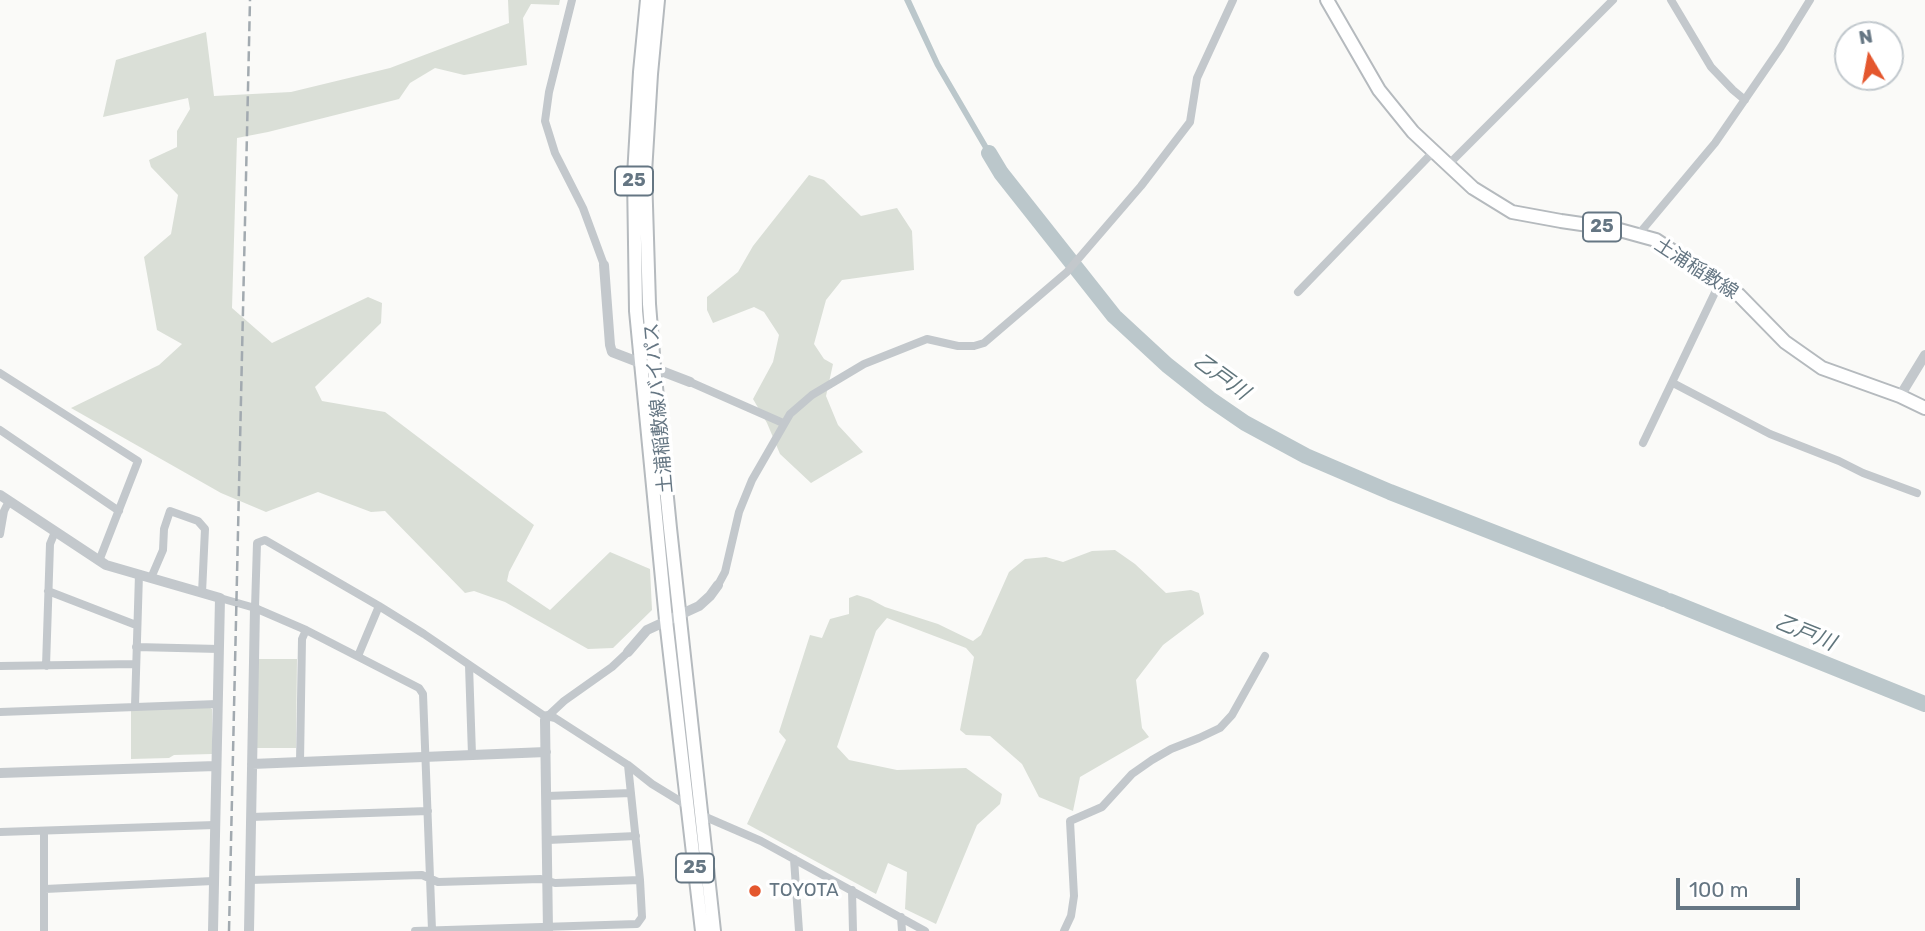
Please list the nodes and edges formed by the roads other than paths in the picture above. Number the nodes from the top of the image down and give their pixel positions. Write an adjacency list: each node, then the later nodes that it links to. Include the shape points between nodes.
1 (572, 0): 13 (street, via 545,121)
2 (647, 0): 17 (main road, 土浦稲敷線バイパス / 25, via 634,176)
3 (658, 0): 18 (main road, 土浦稲敷線バイパス / 25, via 645,173)
4 (1233, 0): 24 (street, via 1197,78 1190,122 1142,186 1068,270 984,343 958,346 927,339 864,364 806,400)
5 (1327, 0): 10 (main road, 土浦稲敷線 / 25, via 1379,90)
6 (1613, 0): 11 (street)
7 (1671, 0): 9 (street, via 1711,66)
8 (1810, 0): 9 (street)
9 (1745, 100): 12 (street)
10 (1434, 151): 11 (main road, 土浦稲敷線 / 25); 15 (street)
11 (1448, 165): 12 (main road, 土浦稲敷線 / 25, via 1473,188 1512,212)
12 (1637, 235): 14 (main road, 土浦稲敷線 / 25, via 1656,240)
13 (604, 265): 17 (street, via 611,348)
14 (1720, 282): 21 (street); 22 (main road, 土浦稲敷線 / 25, via 1785,342 1822,368)
15 (1298, 292)
16 (1925, 355): 22 (street)
17 (640, 362): 18 (street); 42 (main road, 土浦稲敷線バイパス / 25)
18 (654, 367): 20 (street); 41 (main road, 土浦稲敷線バイパス / 25)
19 (0, 373): 29 (street, via 138,461)
20 (690, 382): 24 (street)
21 (1673, 383): 26 (street); 27 (street, via 1770,434)
22 (1900, 396): 23 (main road, 土浦稲敷線 / 25)
23 (1925, 408)
24 (783, 424): 35 (street, via 739,512 730,556)
25 (0, 430): 29 (street)
26 (1643, 443)
27 (1917, 493)
28 (4, 498): 30 (street); 31 (street)
29 (119, 511): 32 (street)
30 (55, 532): 32 (street); 36 (street, via 50,544)
31 (0, 534)
32 (99, 561): 33 (street)
33 (139, 574): 34 (street); 43 (street)
34 (151, 578): 37 (street); 37 (street, via 163,550 170,511 198,521 205,529)
35 (718, 585): 41 (street, via 703,602)
36 (48, 591): 43 (street); 53 (street)
37 (202, 593): 38 (street)
38 (220, 598): 40 (street); 46 (street)
39 (379, 606): 40 (street, via 265,540 257,543); 48 (street); 51 (street)
40 (255, 608): 44 (street); 62 (street)
41 (681, 614): 42 (street); 70 (main road, 土浦稲敷線バイパス / 25)
42 (666, 620): 47 (street, via 647,630); 68 (main road, 土浦稲敷線バイパス / 25)
43 (136, 625): 45 (street)
44 (306, 630): 48 (street); 61 (street, via 302,639)
45 (136, 647): 46 (street); 50 (street)
46 (219, 649): 54 (street)
47 (628, 652): 57 (street)
48 (358, 656): 60 (street, via 419,688)
49 (1265, 656): 98 (street, via 1233,715 1220,728 1152,760 1102,807 1070,821 1074,896)
50 (136, 664): 53 (street); 55 (street)
51 (469, 665): 57 (street); 59 (street)
52 (0, 666): 53 (street)
53 (46, 666)
54 (218, 704): 55 (street); 64 (street)
55 (135, 706): 56 (street)
56 (0, 712)
57 (548, 716): 58 (street); 63 (street)
58 (546, 752): 59 (street); 67 (street)
59 (472, 755): 60 (street)
60 (426, 756): 61 (street); 69 (street)
61 (300, 762): 62 (street)
62 (252, 764): 71 (street)
63 (628, 765): 66 (street); 68 (street)
64 (216, 766): 65 (street); 72 (street)
65 (0, 773)
66 (631, 793): 67 (street); 75 (street)
67 (547, 796): 76 (street)
68 (688, 806): 92 (main road, 25)
69 (428, 811): 71 (street); 79 (street)
70 (701, 815): 77 (street); 93 (main road, 25)
71 (251, 817): 78 (street)
72 (215, 825): 73 (street); 81 (street)
73 (44, 831): 74 (street); 83 (street)
74 (0, 832)
75 (636, 836): 76 (street); 80 (street)
76 (548, 840): 82 (street)
77 (794, 859): 84 (street); 94 (street)
78 (250, 880): 79 (street, via 422,874); 90 (street)
79 (431, 880): 82 (street); 87 (street)
80 (640, 880): 82 (street); 86 (street, via 642,917 637,924)
81 (213, 881): 83 (street); 89 (street)
82 (547, 881): 86 (street)
83 (45, 888): 88 (street)
84 (852, 890): 85 (street); 95 (street)
85 (901, 917): 96 (street); 97 (street)
86 (548, 929): 87 (street)
87 (432, 930): 91 (street)
88 (44, 931)
89 (213, 931)
90 (249, 931)
91 (415, 931)
92 (702, 931)
93 (714, 931)
94 (799, 931)
95 (853, 931)
96 (902, 931)
97 (925, 931)
98 (1064, 931)

